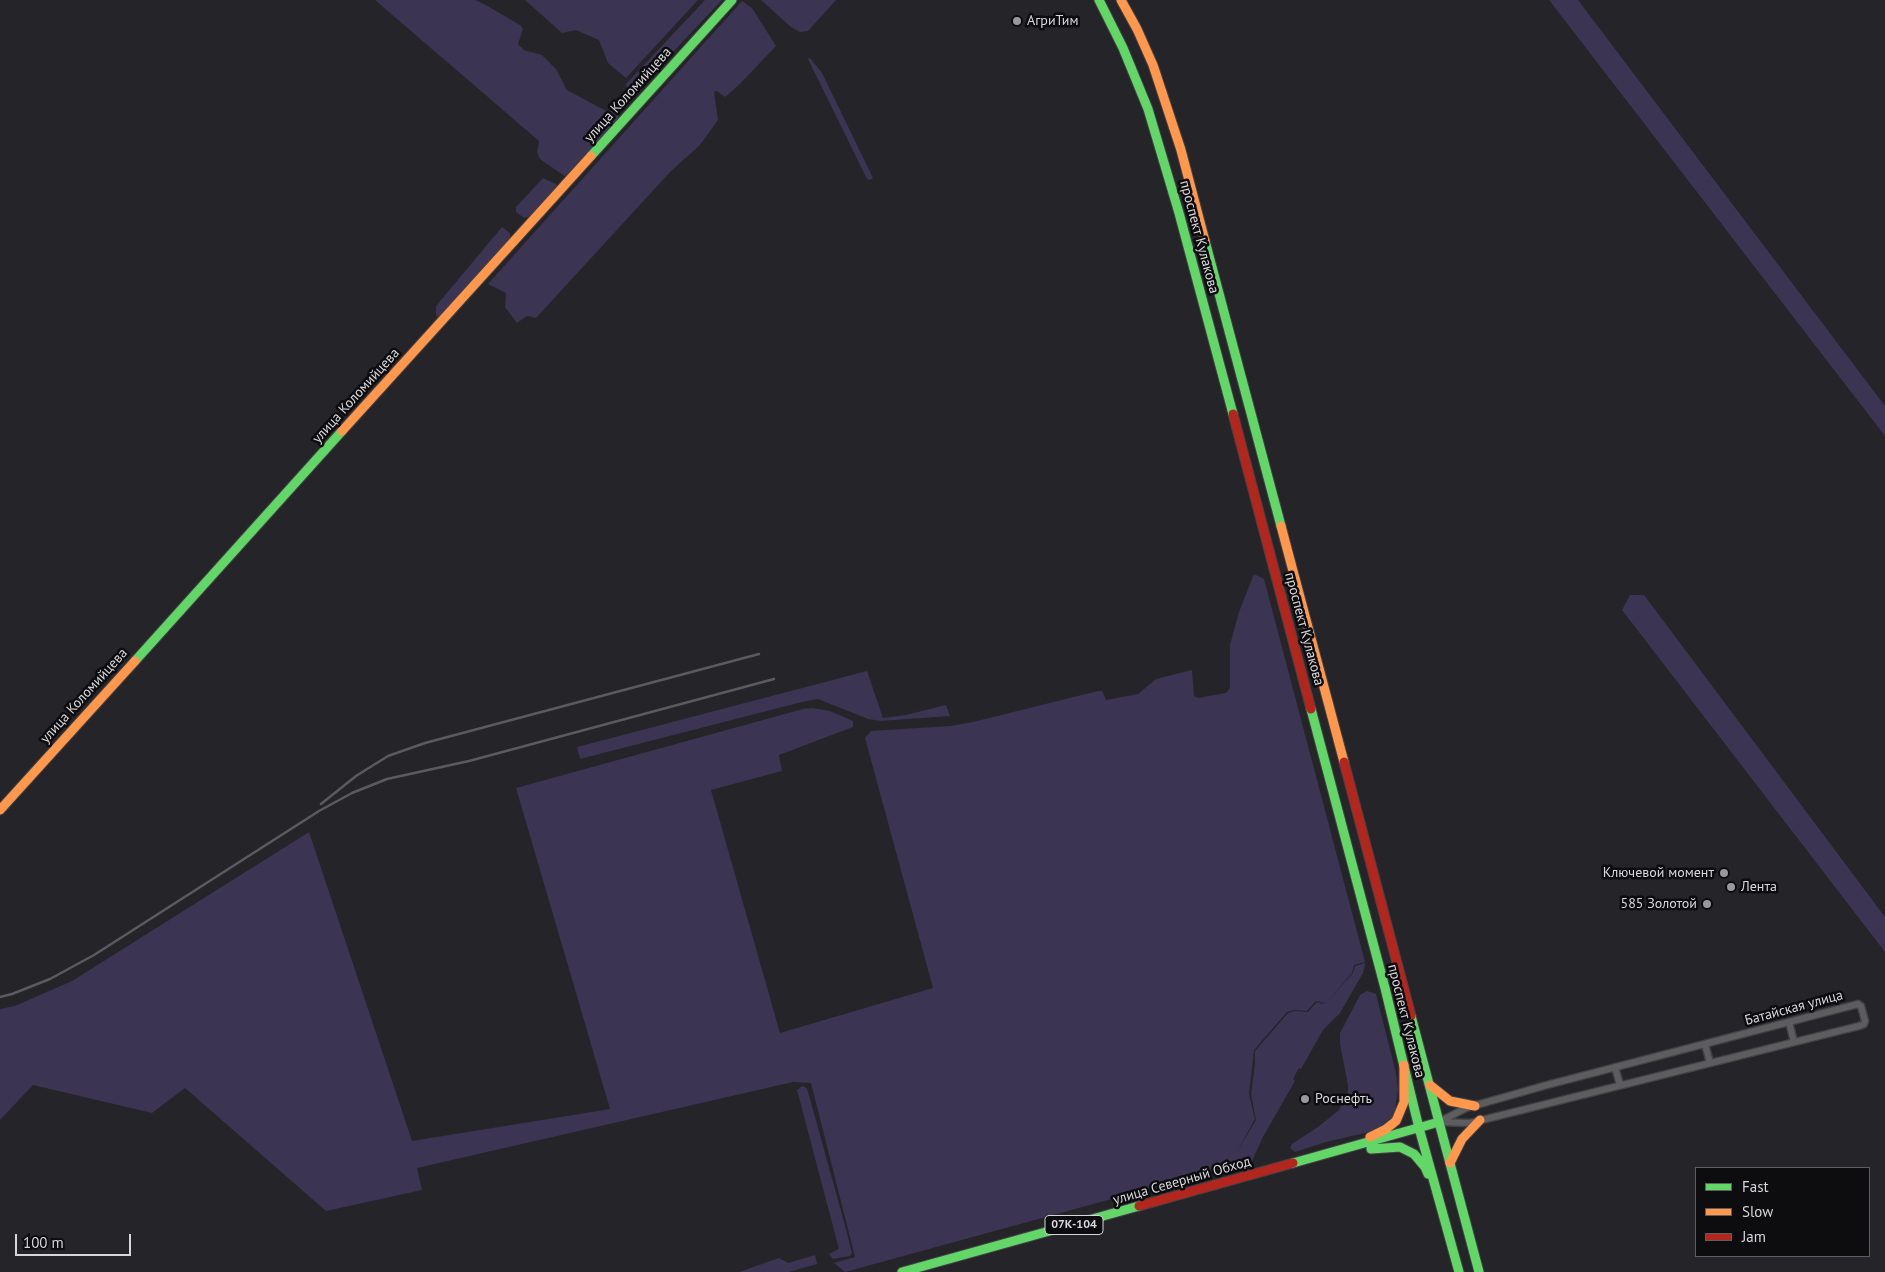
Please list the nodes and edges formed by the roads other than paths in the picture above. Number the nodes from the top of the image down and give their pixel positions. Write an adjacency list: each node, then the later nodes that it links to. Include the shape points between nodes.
1 (732, 0): 4 (main road, улица Коломийцева)
2 (1099, 0): 9 (main road, проспект Кулакова, via 1138,83 1169,179)
3 (1121, 0): 11 (main road, проспект Кулакова, via 1153,65 1181,150)
4 (0, 810)
5 (1789, 1022): 6 (street); 6 (street, Батайская улица, via 1858,1004 1861,1006 1864,1024); 7 (street, Батайская улица)
6 (1794, 1042): 8 (street, Батайская улица)
7 (1705, 1044): 8 (street); 10 (street, Батайская улица)
8 (1710, 1062): 12 (street, Батайская улица)
9 (1404, 1066): 16 (main road, проспект Кулакова); 17 (main road, via 1404,1102 1396,1121)
10 (1615, 1067): 12 (street); 13 (street, Батайская улица)
11 (1429, 1084): 13 (main road, via 1450,1101); 15 (main road, проспект Кулакова)
12 (1620, 1085): 14 (street, Батайская улица)
13 (1475, 1106): 15 (street, Батайская улица)
14 (1480, 1120): 15 (street, Батайская улица, via 1470,1123); 18 (main road, via 1462,1139)
15 (1439, 1122): 16 (main road, улица Северный Обход); 18 (main road, проспект Кулакова)
16 (1419, 1128): 17 (main road, улица Северный Обход / 07К-104); 19 (main road, проспект Кулакова)
17 (1360, 1146): 19 (main road, via 1370,1149 1400,1146 1414,1154 1425,1167); 20 (main road, улица Северный Обход / 07К-104)
18 (1450, 1163): 22 (main road, проспект Кулакова)
19 (1441, 1205): 21 (main road, проспект Кулакова)
20 (902, 1272)
21 (1459, 1272)
22 (1479, 1272)

